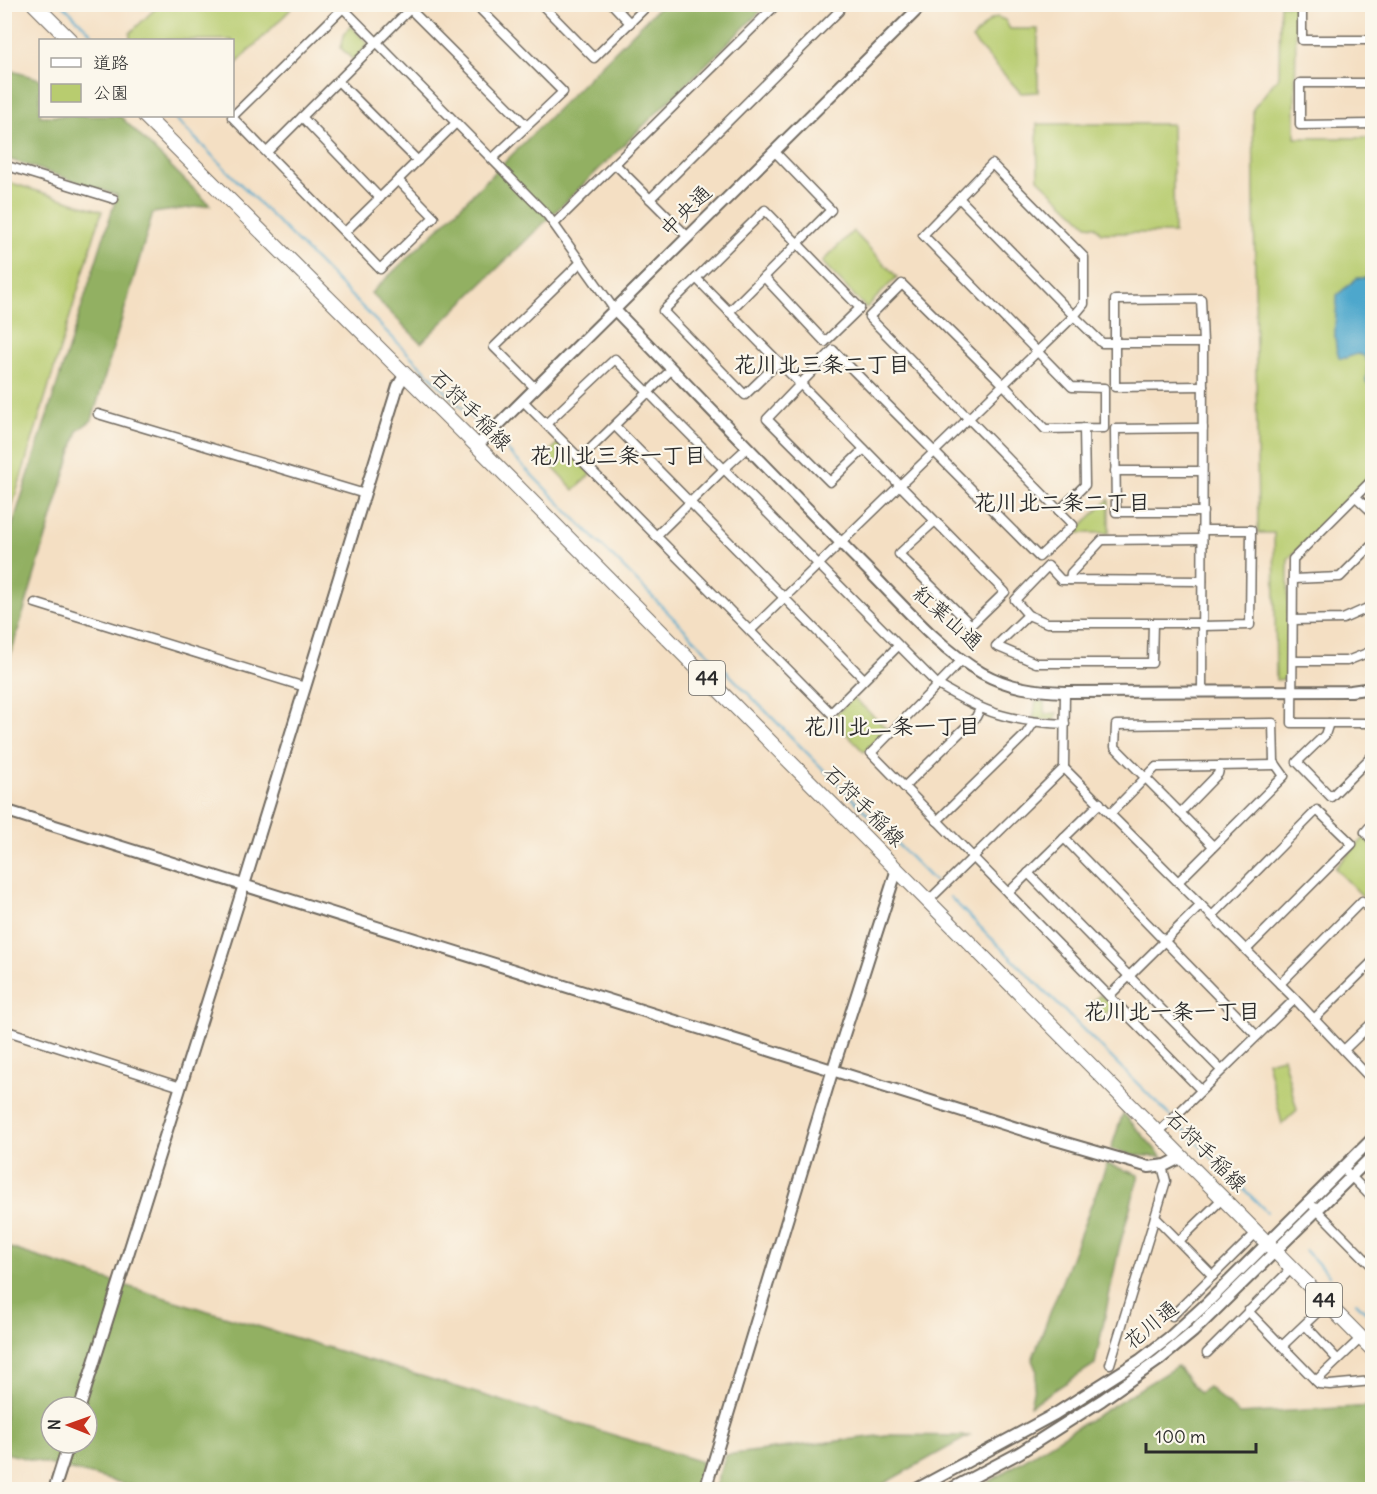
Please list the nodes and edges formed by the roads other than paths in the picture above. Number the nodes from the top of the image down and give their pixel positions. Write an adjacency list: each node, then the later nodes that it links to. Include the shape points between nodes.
1 (34, 4): 13 (main road)
2 (475, 4): 24 (street, via 563,92)
3 (542, 4): 12 (street, via 594,58)
4 (612, 4): 12 (street)
5 (649, 4): 12 (street)
6 (777, 4): 29 (street)
7 (923, 4): 26 (street, 中央通)
8 (1302, 4): 14 (street, via 1302,40)
9 (341, 6): 15 (street); 18 (street)
10 (410, 6): 15 (street); 24 (street)
11 (839, 11): 35 (street)
12 (630, 23)
13 (69, 39)
14 (1372, 40)
15 (377, 42): 16 (street); 22 (street)
16 (338, 81): 21 (street); 28 (street)
17 (1372, 83): 23 (street, via 1300,83 1300,124)
18 (234, 115)
19 (146, 117): 51 (main road, 石狩手稲線 / 44)
20 (232, 117): 25 (street)
21 (302, 117): 25 (street); 32 (street)
22 (456, 123): 27 (street); 28 (street)
23 (1372, 124)
24 (527, 126): 27 (street)
25 (267, 152): 37 (street)
26 (774, 152): 38 (street, 中央通); 39 (street, via 831,210)
27 (492, 159): 36 (street)
28 (417, 161): 31 (street)
29 (615, 164): 35 (street); 36 (street)
30 (4, 165): 34 (street)
31 (398, 180): 32 (street); 37 (street, via 434,216 380,269)
32 (380, 198): 37 (street)
33 (959, 198): 45 (street); 45 (street, via 992,164 1083,257 1084,304); 48 (street, via 923,235)
34 (114, 199)
35 (650, 199): 38 (street)
36 (554, 224): 40 (street)
37 (345, 232)
38 (687, 237): 43 (street, 中央通)
39 (798, 243): 41 (street); 41 (street, via 860,308 825,342); 42 (street, via 765,210)
40 (581, 262): 43 (street); 55 (street, via 494,347)
41 (764, 277): 44 (street)
42 (696, 278): 44 (street); 49 (street, via 663,311 745,395)
43 (614, 309): 50 (street, 紅葉山通); 55 (street, 中央通)
44 (729, 312): 49 (street)
45 (1074, 316): 46 (street, via 1102,343); 48 (street)
46 (1114, 343): 47 (street); 47 (street, via 1115,300 1202,298); 54 (street, via 1114,387)
47 (1203, 343): 54 (street)
48 (1038, 350): 53 (street); 62 (street, via 1072,387 1104,388 1104,428)
49 (779, 362): 52 (street)
50 (672, 369): 56 (street); 65 (street, 紅葉山通)
51 (405, 374): 64 (main road, 石狩手稲線 / 44); 74 (street)
52 (801, 384): 66 (street); 66 (street, via 767,419 830,482); 67 (street, via 833,350)
53 (1003, 384): 59 (street); 59 (street, via 902,284 869,317); 62 (street, via 1045,429)
54 (1203, 386): 63 (street)
55 (536, 389): 57 (street, 中央通)
56 (648, 392): 60 (street, via 615,359); 61 (street); 69 (street)
57 (523, 401): 60 (street); 64 (street, 中央通)
58 (98, 414): 74 (street)
59 (968, 418): 67 (street); 77 (street)
60 (546, 424): 68 (street)
61 (615, 426): 68 (street); 76 (street)
62 (1084, 428): 77 (street, via 1085,485)
63 (1203, 428): 70 (street, via 1115,429); 71 (street)
64 (477, 446): 129 (main road, 石狩手稲線 / 44)
65 (748, 447): 69 (street); 83 (street, 紅葉山通)
66 (864, 449): 73 (street)
67 (934, 451): 73 (street); 77 (street, via 1039,557 1073,525)
68 (580, 459): 82 (street)
69 (724, 469): 76 (street); 85 (street)
70 (1115, 471): 71 (street); 78 (street, via 1116,512)
71 (1202, 471): 78 (street)
72 (1372, 480): 75 (street)
73 (899, 484): 80 (street); 83 (street)
74 (365, 494): 103 (street)
75 (1356, 497): 79 (street); 86 (street, via 1293,560)
76 (690, 502): 82 (street); 89 (street)
77 (1059, 512)
78 (1203, 512): 81 (street)
79 (1372, 512)
80 (935, 521): 80 (street, via 1005,592 971,625 899,554)
81 (1202, 535): 87 (street, via 1102,540 1071,573); 88 (street); 95 (street, via 1251,530 1250,625)
82 (656, 536): 96 (street)
83 (840, 542): 85 (street); 99 (street, 紅葉山通)
84 (1372, 545): 86 (street, via 1340,578)
85 (818, 564): 89 (street); 97 (street)
86 (1293, 579): 93 (street)
87 (1070, 580): 88 (street); 92 (street, via 1061,580 1048,566 1015,600)
88 (1202, 581): 95 (street)
89 (784, 597): 96 (street); 101 (street)
90 (35, 603): 103 (street)
91 (1372, 606): 93 (street, via 1342,619)
92 (1028, 615): 94 (street, via 1047,623); 94 (street, via 996,646 1036,663 1152,663)
93 (1293, 620): 100 (street)
94 (1153, 623): 95 (street)
95 (1202, 625): 107 (street)
96 (750, 631): 101 (street, via 831,713)
97 (898, 646): 101 (street); 102 (street)
98 (1372, 651): 100 (street, via 1347,661)
99 (962, 660): 102 (street); 106 (street, 紅葉山通, via 1012,686)
100 (1293, 661): 105 (street)
101 (864, 679)
102 (938, 685): 108 (street); 118 (street, via 871,753)
103 (305, 687): 132 (street)
104 (1372, 687): 105 (street, 紅葉山通)
105 (1292, 691): 107 (street, 紅葉山通); 110 (street, via 1292,723)
106 (1065, 692): 107 (street, 紅葉山通); 112 (street)
107 (1202, 692)
108 (980, 709): 109 (street); 118 (street)
109 (1034, 722): 112 (street); 123 (street)
110 (1329, 723): 111 (street); 113 (street, via 1325,735 1297,762 1331,797)
111 (1372, 723)
112 (1065, 724): 116 (street)
113 (1372, 756)
114 (1276, 765): 115 (street); 117 (street, via 1273,723 1116,725 1115,747); 127 (street, via 1284,776)
115 (1220, 766): 117 (street, via 1156,767); 121 (street, via 1218,774)
116 (1064, 768): 119 (street); 128 (street)
117 (1145, 777): 121 (street); 122 (street)
118 (904, 787): 123 (street)
119 (1100, 803): 122 (street); 125 (street)
120 (4, 810): 132 (street)
121 (1180, 813): 127 (street)
122 (1110, 814): 131 (street)
123 (938, 821): 128 (street)
124 (1372, 824): 126 (street, via 1365,832)
125 (1064, 838): 130 (street); 138 (street)
126 (1372, 840)
127 (1213, 846): 131 (street)
128 (973, 857): 133 (street); 134 (street)
129 (897, 870): 134 (main road, 石狩手稲線 / 44); 150 (street)
130 (1028, 873): 133 (street); 141 (street)
131 (1178, 882): 135 (street)
132 (244, 885): 150 (street); 153 (street)
133 (1008, 893): 143 (street)
134 (933, 896): 155 (main road, 石狩手稲線 / 44)
135 (1201, 905): 137 (street); 138 (street)
136 (1372, 912): 142 (street, via 1362,902)
137 (1212, 916): 139 (street); 139 (street, via 1317,810 1352,844)
138 (1165, 941): 141 (street); 148 (street)
139 (1246, 950): 142 (street)
140 (1372, 962): 145 (street)
141 (1130, 976): 143 (street); 151 (street)
142 (1280, 984): 144 (street)
143 (1109, 996): 154 (street)
144 (1295, 999): 145 (street); 148 (street)
145 (1314, 1019): 149 (street)
146 (1372, 1023): 149 (street)
147 (4, 1030): 153 (street)
148 (1257, 1036): 151 (street)
149 (1344, 1050): 152 (street)
150 (833, 1069): 159 (street, via 1042,1136 1149,1167); 187 (street)
151 (1221, 1070): 154 (street)
152 (1372, 1080)
153 (181, 1087): 184 (street)
154 (1201, 1090): 155 (street)
155 (1164, 1128): 158 (main road, 石狩手稲線 / 44)
156 (1372, 1139): 160 (street, 花川通)
157 (1372, 1156): 161 (street, 花川通)
158 (1182, 1157): 159 (street); 162 (main road, 石狩手稲線 / 44)
159 (1162, 1166): 166 (street, via 1166,1181)
160 (1343, 1168): 161 (street); 164 (street, 花川通)
161 (1351, 1177): 163 (street); 165 (street, 花川通)
162 (1223, 1198): 167 (street); 168 (main road, 石狩手稲線 / 44)
163 (1372, 1198)
164 (1308, 1201): 165 (street); 168 (street, 花川通)
165 (1317, 1210): 168 (street, 花川通); 169 (street)
166 (1155, 1217): 167 (street); 181 (street)
167 (1179, 1242): 171 (street)
168 (1267, 1242): 170 (main road, 石狩手稲線 / 44); 171 (street); 188 (street, 花川通, via 1205,1305 1140,1360 1055,1414); 189 (street, 花川通, via 1193,1332 1130,1381 1019,1453)
169 (1372, 1266)
170 (1292, 1268): 172 (main road, 石狩手稲線 / 44); 173 (street)
171 (1213, 1276): 174 (street)
172 (1327, 1303): 175 (street); 176 (main road, 石狩手稲線 / 44)
173 (1248, 1311): 177 (street); 179 (street)
174 (1172, 1316)
175 (1305, 1325): 177 (street); 180 (street)
176 (1361, 1338): 178 (main road, 石狩手稲線 / 44); 180 (street)
177 (1282, 1346): 182 (street)
178 (1372, 1349)
179 (1207, 1353)
180 (1338, 1360): 182 (street)
181 (1110, 1364)
182 (1316, 1381): 183 (street, via 1330,1385)
183 (1372, 1382)
184 (84, 1395)
185 (65, 1455): 186 (street)
186 (54, 1490)
187 (705, 1490)
188 (915, 1490)
189 (949, 1490)

